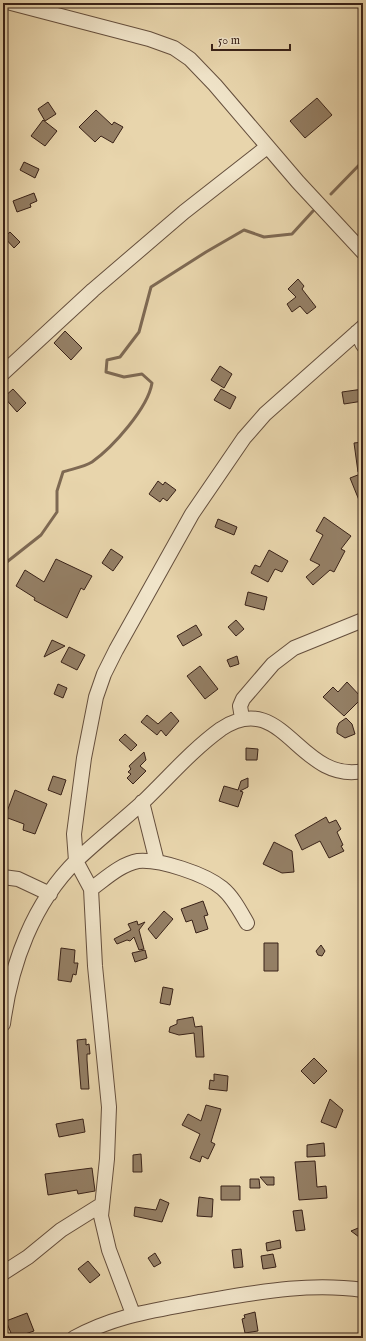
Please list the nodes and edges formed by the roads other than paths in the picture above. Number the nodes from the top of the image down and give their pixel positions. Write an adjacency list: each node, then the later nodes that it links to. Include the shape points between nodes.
1 (11, 3): 2 (street, via 149,39 174,48 202,70)
2 (267, 148): 3 (street); 6 (street, via 184,212 93,290)
3 (363, 252)
4 (360, 330): 5 (street); 11 (street, via 265,414 244,438 192,514 116,650 96,697 84,758 74,834)
5 (363, 345)
6 (3, 373)
7 (363, 620): 8 (street, via 294,648 280,657 243,699 240,706)
8 (242, 718): 9 (street, via 250,717 282,730 318,762 331,770 352,773); 10 (street, via 229,723 212,735)
9 (363, 771)
10 (142, 802): 11 (street); 12 (street)
11 (76, 861): 14 (street); 15 (street)
12 (157, 862): 14 (street, via 138,861 127,865); 16 (street, via 201,876 223,888)
13 (3, 877): 15 (street, via 18,879)
14 (91, 889): 18 (street, via 95,973 109,1107 107,1158)
15 (50, 894): 17 (street, via 23,942)
16 (247, 923)
17 (3, 1024)
18 (101, 1205): 19 (street, via 61,1230 28,1257); 21 (street, via 109,1250)
19 (3, 1273)
20 (363, 1290): 21 (street, via 319,1286 287,1289)
21 (133, 1314): 22 (street, via 108,1321)
22 (74, 1338)

